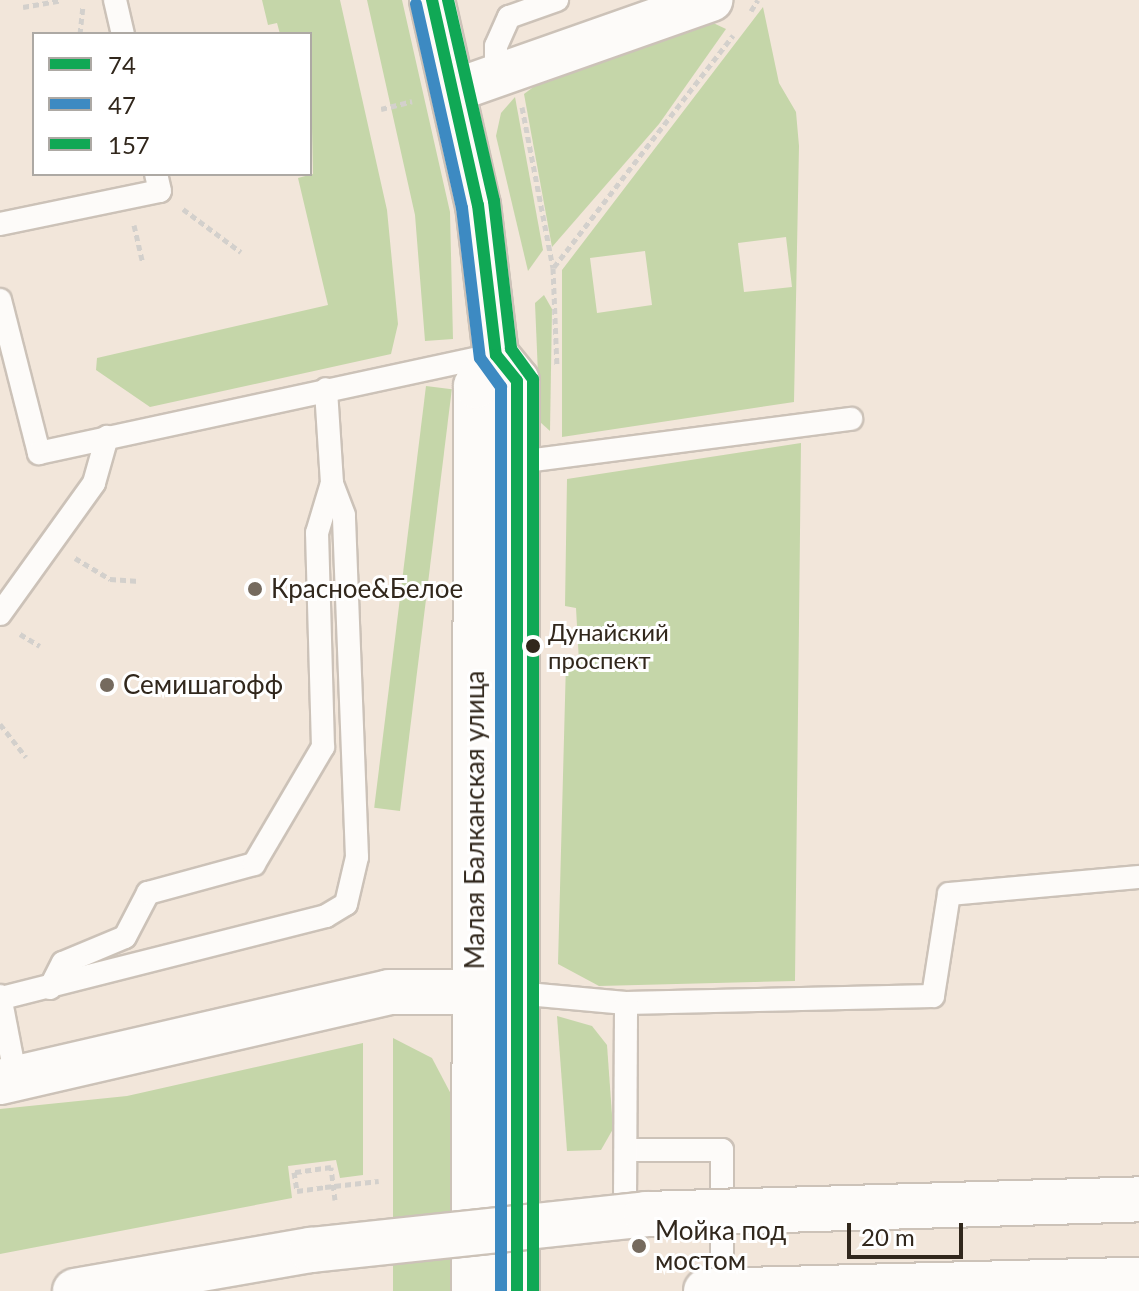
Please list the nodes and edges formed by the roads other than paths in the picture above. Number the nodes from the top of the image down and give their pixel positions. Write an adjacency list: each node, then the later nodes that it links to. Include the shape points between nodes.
1 (115, 0): 5 (lane)
2 (432, 0): 7 (street, Малая Балканская улица)
3 (557, 0): 6 (lane, via 509,17 496,46)
4 (732, 16): 6 (street)
5 (123, 32)
6 (503, 76): 7 (street)
7 (453, 91): 11 (street, Малая Балканская улица, via 485,245)
8 (158, 183): 9 (lane)
9 (0, 224)
10 (0, 300): 14 (lane, via 39,453)
11 (496, 355): 12 (lane); 15 (street, Малая Балканская улица, via 517,381); 20 (street, Малая Балканская улица, via 476,386)
12 (326, 389): 14 (lane); 16 (lane)
13 (851, 419): 15 (lane)
14 (107, 437): 17 (lane, via 102,468)
15 (519, 462): 20 (street, Малая Балканская улица)
16 (332, 483): 19 (lane, via 317,533 323,747 254,864 148,893 125,937 63,963); 19 (lane, via 344,515 357,857 346,904 326,916)
17 (0, 614)
18 (1139, 877): 22 (lane, via 949,894 933,996)
19 (50, 988): 21 (lane)
20 (495, 992): 22 (lane); 23 (street, via 389,992); 29 (street, Малая Балканская улица); 30 (street, Малая Балканская улица)
21 (1, 997): 23 (lane)
22 (626, 1003): 24 (lane)
23 (8, 1081)
24 (630, 1150): 26 (lane); 32 (lane, via 722,1150)
25 (1139, 1199): 28 (street, bridge, via 646,1214 311,1250)
26 (625, 1202)
27 (1139, 1280): 31 (street, bridge)
28 (75, 1291)
29 (474, 1291)
30 (517, 1291)
31 (706, 1291)
32 (722, 1291)

